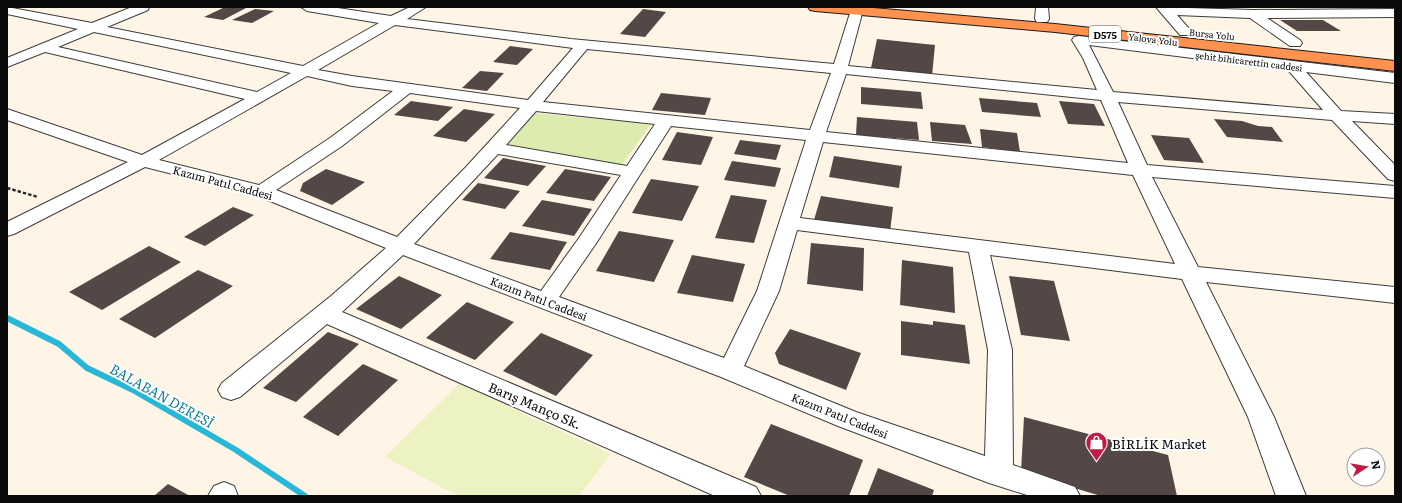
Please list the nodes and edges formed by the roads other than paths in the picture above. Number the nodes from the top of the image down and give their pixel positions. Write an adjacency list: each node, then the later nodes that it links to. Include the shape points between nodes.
1 (143, 7): 14 (street)
2 (307, 7): 13 (street)
3 (420, 7): 13 (street)
4 (815, 7): 8 (highway, Yalova Yolu / D575)
5 (909, 7): 10 (highway, Bursa Yolu / D575)
6 (1164, 9): 11 (street); 15 (street)
7 (7, 10): 14 (street)
8 (857, 10): 22 (highway, Yalova Yolu / D575, via 1055,28); 23 (street)
9 (1383, 11): 11 (street); 12 (street)
10 (1042, 13): 15 (highway, Bursa Yolu / D575)
11 (1253, 14): 16 (street)
12 (1395, 20)
13 (390, 22): 17 (street); 24 (street)
14 (95, 28): 18 (street); 24 (street)
15 (1185, 32): 16 (highway, Bursa Yolu / D575)
16 (1294, 42): 19 (highway, Bursa Yolu / D575)
17 (584, 44): 23 (street); 29 (street)
18 (44, 48): 20 (street); 28 (street)
19 (1380, 51)
20 (7, 63)
21 (1293, 66): 25 (street, şehit bihicarettin caddesi); 27 (street, şehit bihicarettin caddesi, via 1079,40); 31 (street)
22 (1395, 66)
23 (840, 69): 27 (street); 34 (street)
24 (306, 72): 26 (street); 28 (street)
25 (1395, 78)
26 (407, 88): 29 (street); 40 (street, via 336,142)
27 (1107, 97): 31 (street); 37 (street)
28 (260, 98): 36 (street)
29 (533, 105): 33 (street); 35 (street)
30 (7, 114): 36 (street, Kazım Patıl Caddesi)
31 (1337, 116): 32 (street); 39 (street)
32 (1395, 119)
33 (666, 120): 34 (street); 38 (street)
34 (816, 136): 37 (street); 42 (street)
35 (493, 148): 38 (street); 44 (street)
36 (142, 161): 40 (street, Kazım Patıl Caddesi); 43 (street)
37 (1140, 170): 41 (street); 46 (street)
38 (633, 172): 48 (street)
39 (1395, 175)
40 (262, 191): 44 (street, Kazım Patıl Caddesi)
41 (1395, 192)
42 (788, 223): 45 (street); 50 (street, via 768,291)
43 (7, 230)
44 (400, 246): 48 (street, Kazım Patıl Caddesi); 49 (street)
45 (978, 246): 46 (street); 52 (street, via 1000,350)
46 (1190, 273): 47 (street); 55 (street, via 1261,417)
47 (1395, 295)
48 (546, 300): 50 (street, Kazım Patıl Caddesi)
49 (325, 314): 51 (street); 53 (street, Barış Manço Sk.)
50 (730, 370): 52 (street, Kazım Patıl Caddesi, via 847,419)
51 (231, 390)
52 (999, 474): 54 (street, Kazım Patıl Caddesi)
53 (746, 496)
54 (1065, 496)
55 (1291, 496)

